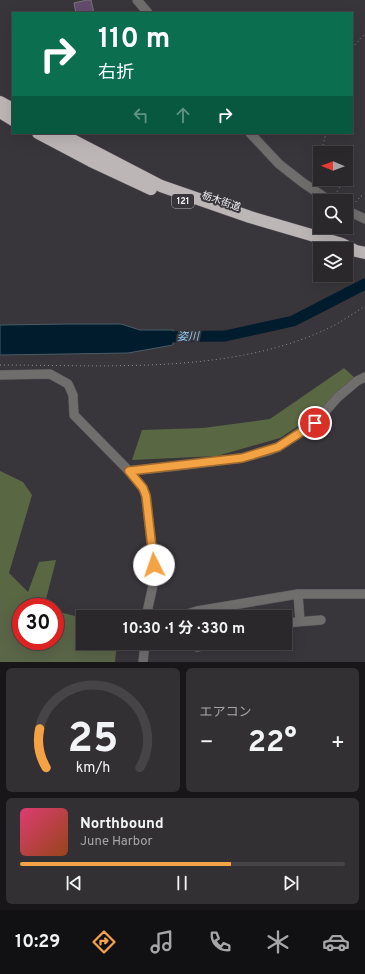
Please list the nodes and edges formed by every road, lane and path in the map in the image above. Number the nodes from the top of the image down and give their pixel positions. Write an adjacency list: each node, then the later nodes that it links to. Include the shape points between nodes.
1 (137, 0): 2 (street)
2 (147, 12)
3 (365, 34): 4 (path)
4 (353, 47)
5 (0, 102): 6 (highway)
6 (12, 108)
7 (0, 112): 8 (highway)
8 (12, 119)
9 (40, 134): 19 (highway, 栃木街道 / 121, via 157,192 237,220)
10 (61, 134): 20 (highway, 栃木街道 / 121, via 161,186 250,217 342,244)
11 (251, 134): 14 (street, via 279,164 302,182)
12 (326, 134): 13 (path)
13 (323, 146)
14 (324, 194)
15 (365, 196): 16 (path, via 361,196)
16 (353, 204)
17 (353, 214): 18 (street)
18 (365, 219)
19 (313, 242)
20 (356, 251)
21 (365, 306): 22 (path, via 331,326 292,342 242,355 172,365)
22 (0, 365)
23 (0, 375): 25 (street, via 50,374 68,384 73,395 74,415)
24 (365, 377): 25 (street, via 338,398 315,423 278,447 242,458)
25 (129, 471): 28 (street, via 143,488 146,496 153,546 155,576)
26 (298, 594): 27 (street); 29 (street); 31 (street)
27 (365, 594)
28 (148, 610)
29 (217, 610)
30 (321, 620): 31 (street)
31 (300, 621): 32 (street)
32 (292, 622)
33 (144, 650): 34 (street)
34 (143, 662)

